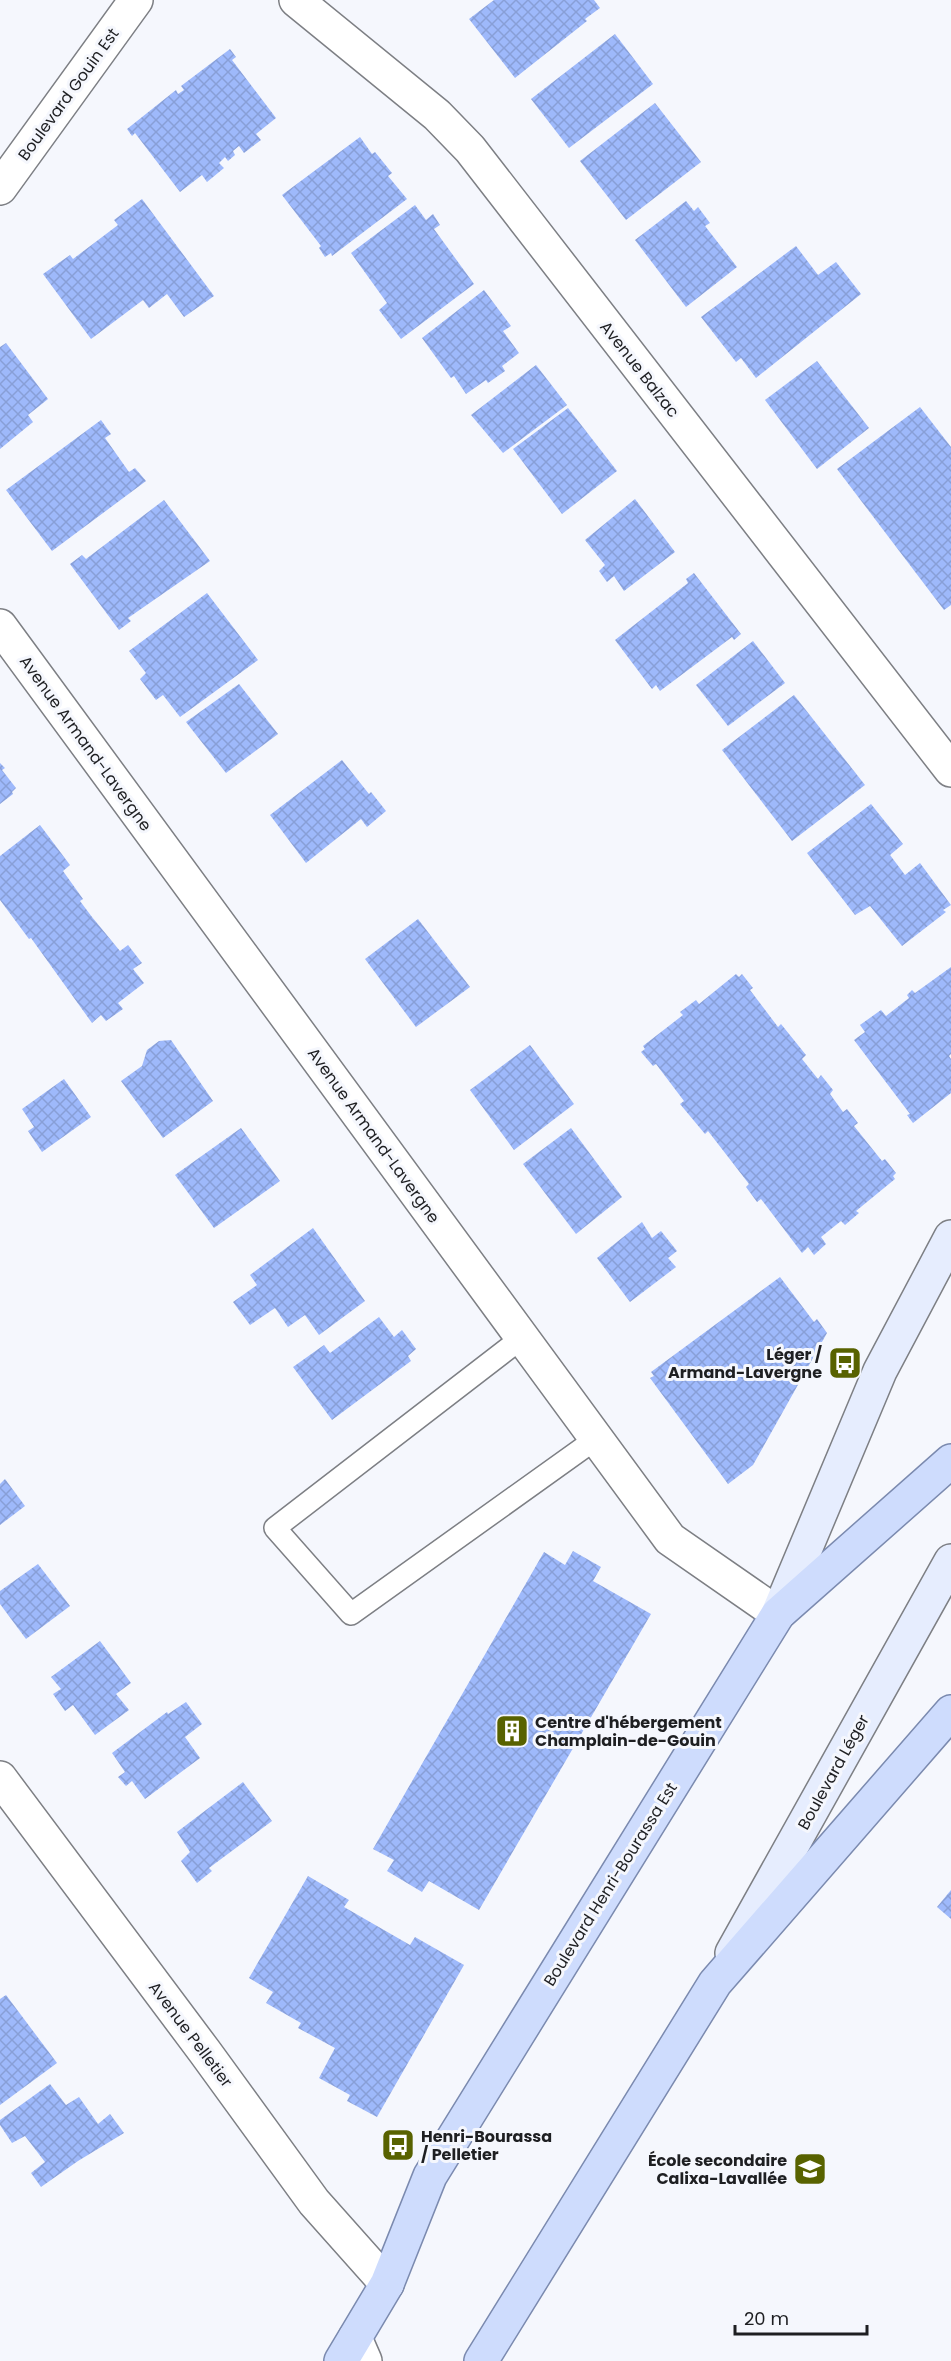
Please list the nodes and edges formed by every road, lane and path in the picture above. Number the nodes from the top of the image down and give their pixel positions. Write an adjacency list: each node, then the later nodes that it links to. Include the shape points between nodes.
1 (136, 0): 3 (street, Boulevard Gouin Est)
2 (296, 0): 5 (street, Avenue Balzac, via 437,115 470,149)
3 (0, 188)
4 (0, 626): 7 (street, Avenue Armand-Lavergne)
5 (951, 770)
6 (951, 1237): 11 (main road, via 880,1371)
7 (523, 1337): 8 (street, Avenue Armand-Lavergne); 8 (lane, via 275,1528 351,1614)
8 (597, 1437): 11 (street, Avenue Armand-Lavergne, via 670,1539)
9 (951, 1461): 11 (main road, Boulevard Henri-Bourassa Est)
10 (951, 1561): 14 (main road, Boulevard Léger)
11 (778, 1614): 15 (main road, Boulevard Henri-Bourassa Est, via 430,2176)
12 (951, 1712): 14 (main road)
13 (0, 1778): 15 (street, Avenue Pelletier, via 314,2202)
14 (715, 1983): 17 (main road)
15 (387, 2284): 16 (main road, Boulevard Henri-Bourassa Est)
16 (354, 2353)
17 (481, 2361)

